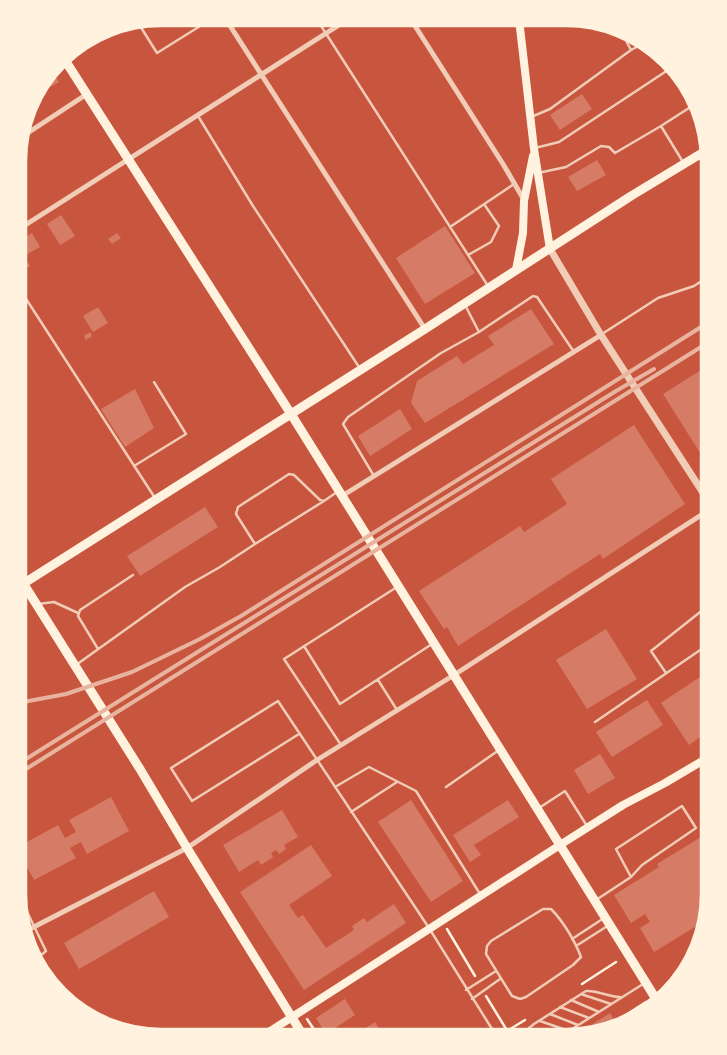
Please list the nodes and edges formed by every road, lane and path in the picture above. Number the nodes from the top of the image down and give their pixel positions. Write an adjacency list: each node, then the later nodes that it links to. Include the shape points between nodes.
1 (415, 26): 26 (street)
2 (520, 26): 18 (main road)
3 (199, 27): 7 (lane, via 157,53)
4 (231, 27): 14 (street)
5 (322, 27): 8 (lane)
6 (336, 27): 8 (street)
7 (141, 28)
8 (326, 33): 14 (street); 30 (lane)
9 (626, 41): 11 (lane)
10 (637, 47): 11 (lane)
11 (631, 50): 18 (lane, via 550,110)
12 (68, 64): 15 (main road)
13 (666, 71): 21 (lane, via 559,142)
14 (262, 74): 17 (street); 38 (street)
15 (87, 94): 20 (street); 23 (main road)
16 (689, 108): 19 (lane)
17 (198, 116): 23 (street); 42 (lane, via 252,206)
18 (530, 117): 21 (main road)
19 (661, 126): 24 (lane); 25 (lane, via 616,153 601,146 566,167)
20 (30, 132)
21 (534, 149): 25 (main road); 27 (main road)
22 (701, 154): 24 (main road)
23 (128, 160): 29 (street); 44 (main road)
24 (684, 164): 31 (main road)
25 (538, 173): 31 (main road)
26 (514, 184): 27 (street); 28 (lane)
27 (524, 201): 33 (main road, via 523,233)
28 (484, 204): 30 (lane); 32 (lane, via 499,226 491,242)
29 (26, 225)
30 (450, 227): 32 (lane)
31 (550, 249): 33 (main road); 40 (street)
32 (468, 255): 35 (lane)
33 (516, 270): 35 (main road)
34 (701, 282): 40 (lane, via 658,298)
35 (489, 288): 37 (main road)
36 (26, 300): 45 (lane)
37 (464, 304): 38 (main road); 39 (lane)
38 (425, 329): 42 (main road)
39 (479, 332): 41 (lane, via 533,296 537,297); 46 (lane, via 441,354 342,424)
40 (601, 335): 41 (street); 47 (street)
41 (574, 352): 46 (street)
42 (361, 370): 44 (main road)
43 (154, 382): 45 (lane, via 186,434)
44 (291, 414): 48 (main road); 49 (main road)
45 (134, 466): 49 (lane)
46 (374, 476): 48 (street)
47 (701, 489)
48 (340, 494): 50 (lane); 55 (main road)
49 (156, 499): 54 (main road)
50 (324, 501): 52 (lane); 52 (lane, via 317,499 294,475 289,474 238,507 236,514)
51 (701, 515): 66 (street)
52 (255, 544): 62 (lane, via 184,586)
53 (133, 575): 59 (lane)
54 (26, 583)
55 (398, 586): 60 (main road); 61 (lane)
56 (26, 592): 57 (main road)
57 (36, 604): 59 (lane, via 54,602); 64 (main road)
58 (700, 612): 65 (lane, via 651,652)
59 (78, 613): 62 (lane)
60 (434, 643): 66 (main road); 67 (lane)
61 (304, 646): 67 (lane, via 340,704); 71 (lane, via 284,659)
62 (98, 650): 64 (lane)
63 (700, 650): 65 (lane)
64 (75, 666): 82 (main road)
65 (666, 673): 69 (lane)
66 (454, 675): 68 (street); 72 (main road)
67 (378, 680): 68 (lane)
68 (397, 710): 71 (street)
69 (595, 722)
70 (299, 734): 70 (lane, via 278,701 171,768 192,801); 73 (lane)
71 (340, 745): 73 (street)
72 (500, 750): 77 (lane); 78 (main road)
73 (317, 760): 76 (lane); 82 (street)
74 (701, 762): 80 (main road)
75 (397, 782): 76 (lane, via 369,767); 79 (lane); 84 (lane, via 416,791)
76 (335, 787): 79 (lane)
77 (446, 787)
78 (538, 809): 80 (lane, via 565,791); 81 (main road)
79 (351, 812): 89 (lane)
80 (588, 827): 81 (main road)
81 (560, 844): 84 (main road); 85 (main road)
82 (187, 848): 88 (street); 109 (main road)
83 (631, 877): 83 (lane, via 642,865 696,828 682,806 616,849); 85 (lane)
84 (481, 895): 89 (main road)
85 (595, 901): 87 (main road)
86 (28, 914): 88 (lane)
87 (607, 921): 91 (lane); 92 (lane); 96 (main road)
88 (35, 927): 90 (street); 93 (lane, via 46,951)
89 (429, 928): 97 (lane); 109 (main road)
90 (31, 929)
91 (572, 939): 92 (lane); 94 (lane, via 551,909 542,910 487,946 486,954)
92 (576, 946): 95 (lane, via 581,957 526,997 512,996)
93 (41, 955)
94 (496, 971): 95 (lane); 97 (lane)
95 (500, 979): 101 (lane)
96 (645, 982): 99 (lane); 100 (main road)
97 (466, 990): 101 (lane)
98 (581, 994): 99 (lane, via 591,990); 102 (lane); 104 (lane)
99 (623, 996): 104 (lane)
100 (654, 996)
101 (472, 999): 117 (lane)
102 (571, 1000): 105 (lane); 106 (lane)
103 (646, 1002): 108 (path)
104 (611, 1004): 106 (lane)
105 (560, 1007): 107 (lane); 110 (lane)
106 (600, 1012): 110 (lane)
107 (550, 1014): 112 (lane); 113 (lane)
108 (625, 1015)
109 (291, 1016): 114 (main road); 115 (main road)
110 (589, 1018): 113 (lane)
111 (307, 1019): 116 (path)
112 (540, 1021): 118 (lane); 119 (lane)
113 (578, 1025): 120 (lane)
114 (272, 1029)
115 (299, 1029)
116 (314, 1029)
117 (492, 1029)
118 (528, 1029)
119 (563, 1029)
120 (573, 1029)

